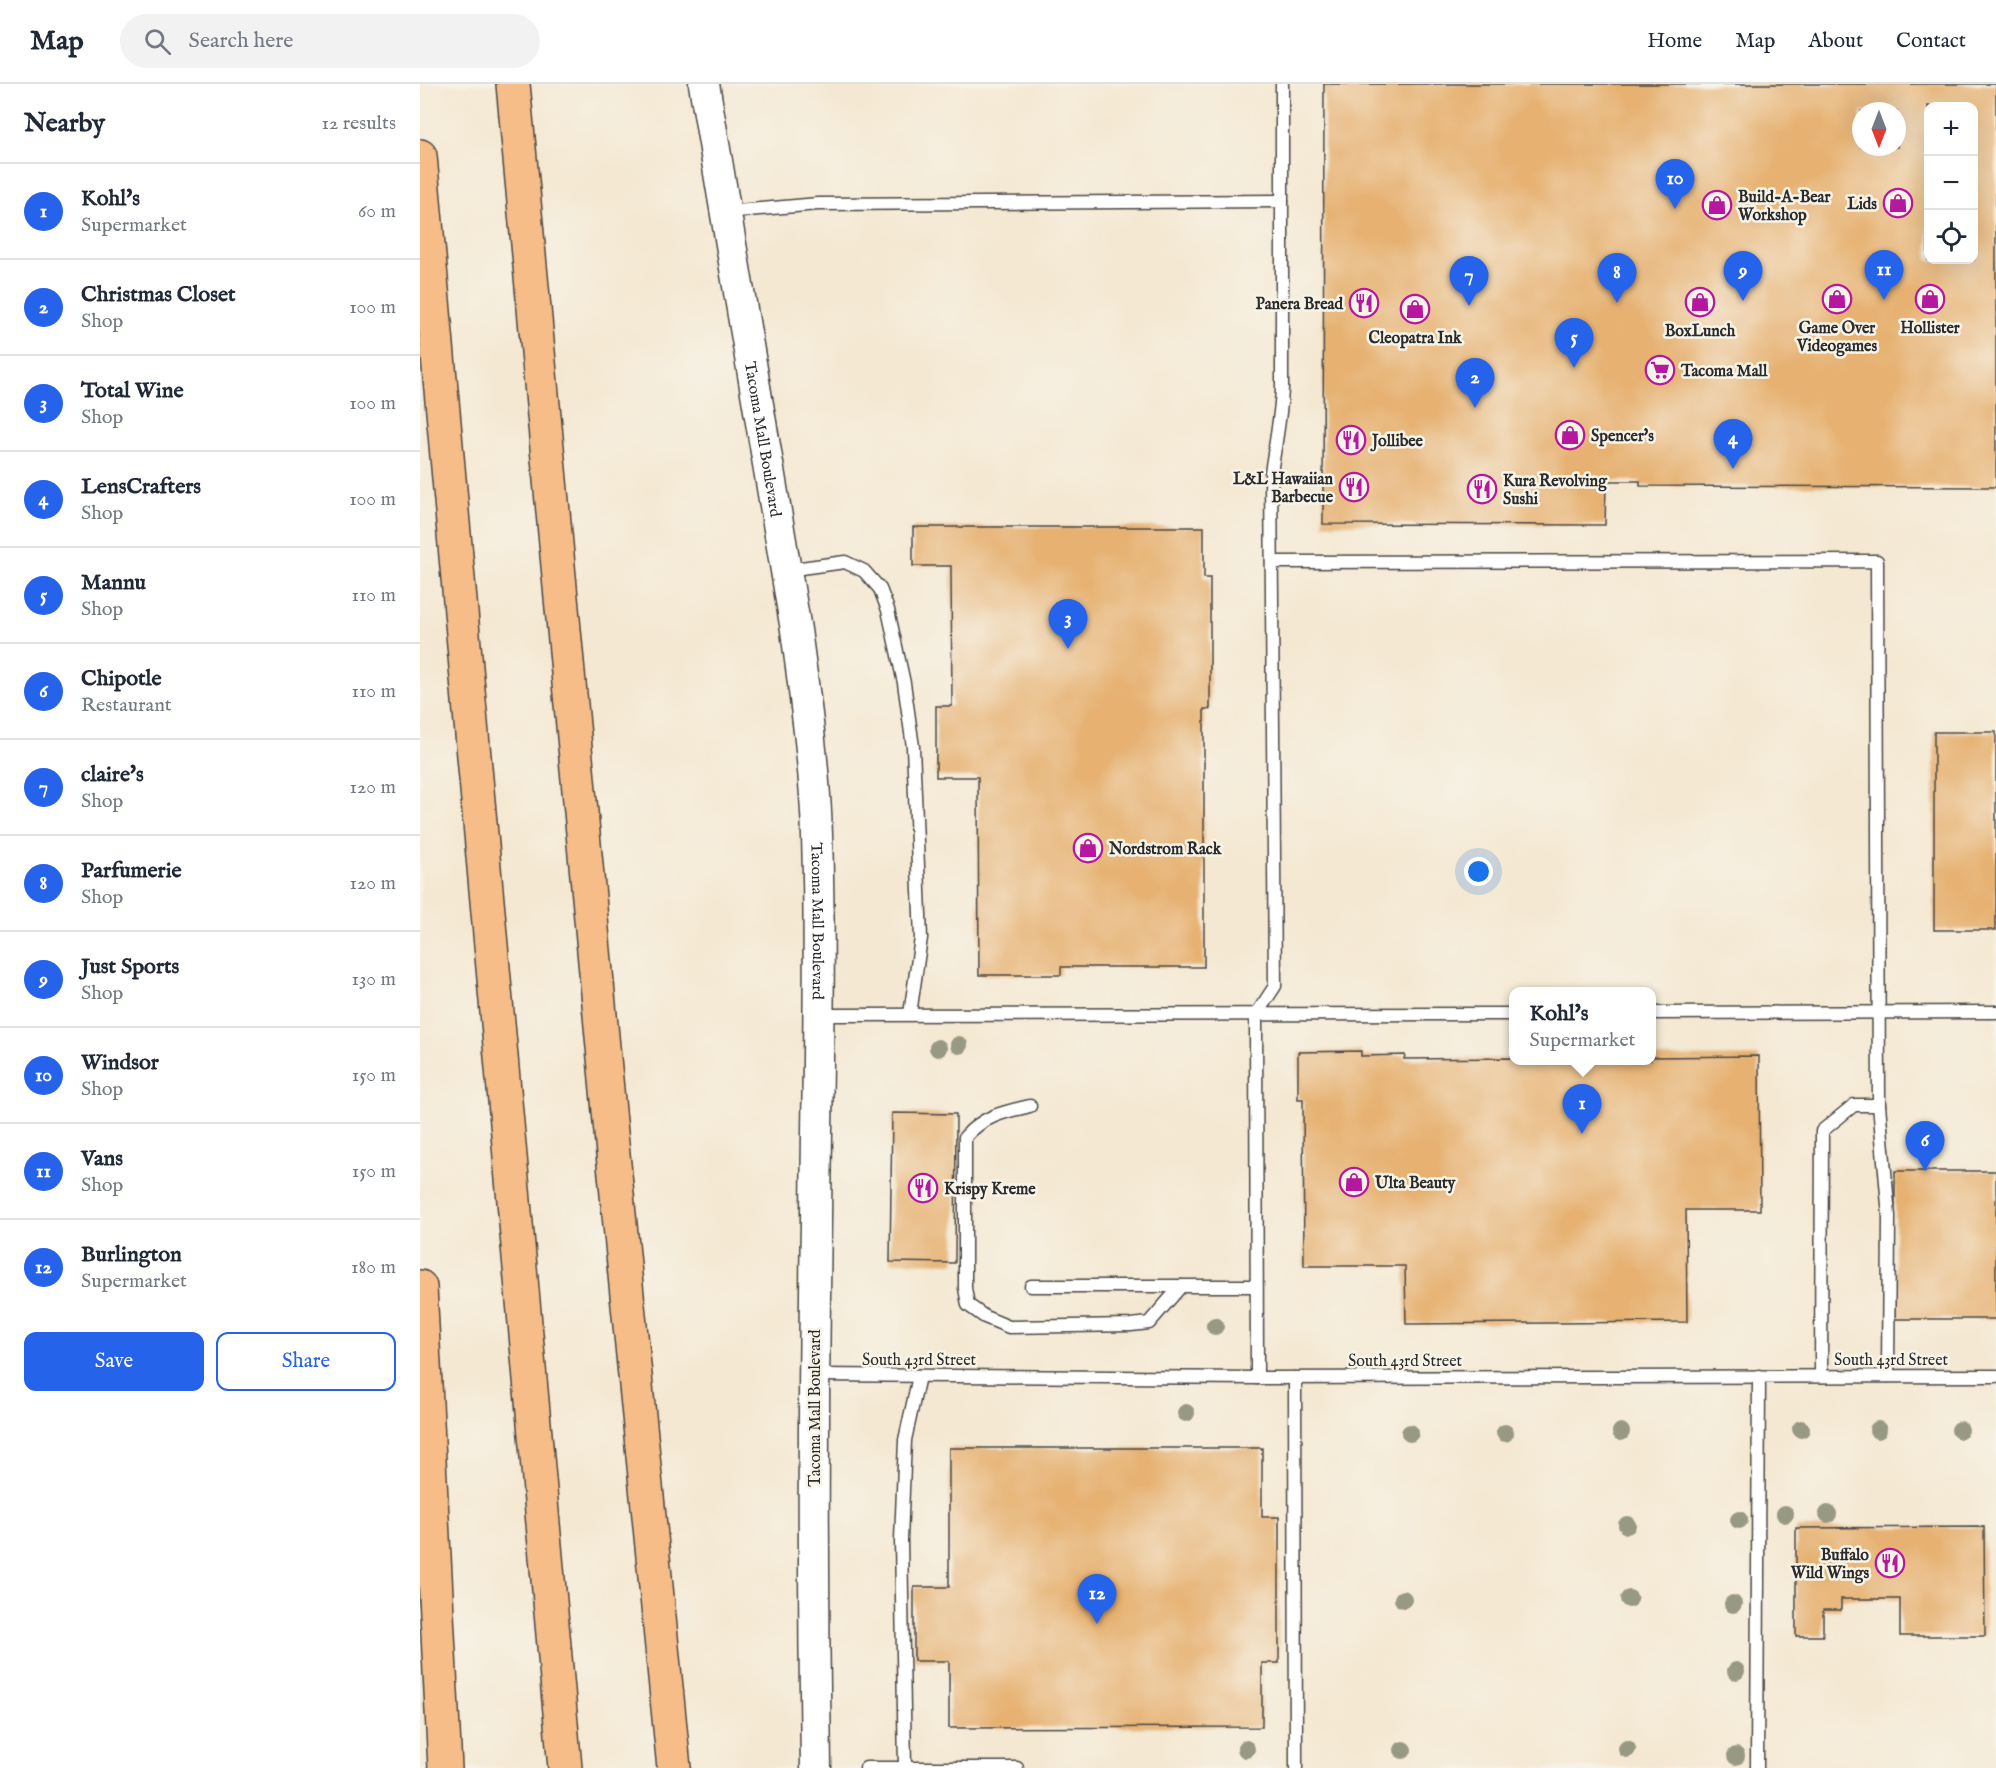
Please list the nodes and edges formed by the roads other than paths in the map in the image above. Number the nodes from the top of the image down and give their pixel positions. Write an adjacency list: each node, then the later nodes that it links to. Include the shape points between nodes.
1 (513, 84): 33 (highway)
2 (704, 84): 6 (street, Tacoma Mall Boulevard)
3 (1282, 84): 5 (lane)
4 (420, 156): 32 (highway)
5 (1282, 201): 6 (lane, via 818,204); 7 (lane, via 1282,388 1271,473)
6 (725, 212): 8 (street, Tacoma Mall Boulevard)
7 (1272, 562): 9 (lane, via 1877,561); 15 (lane, via 1275,986)
8 (786, 570): 12 (lane, via 845,562 864,571 880,590 888,610 913,747 921,939); 14 (street, Tacoma Mall Boulevard, via 807,713 816,822)
9 (1880, 1012): 10 (lane); 11 (lane); 16 (lane)
10 (1996, 1012)
11 (1656, 1013)
12 (910, 1014): 14 (lane); 15 (lane)
13 (1509, 1014): 15 (lane)
14 (818, 1015): 22 (street, Tacoma Mall Boulevard)
15 (1256, 1015): 21 (lane)
16 (1880, 1105): 24 (lane, via 1854,1105 1822,1131); 25 (lane, via 1889,1216)
17 (1030, 1106): 20 (lane, via 993,1115 965,1137 968,1305 1009,1327 1131,1325 1149,1323)
18 (420, 1287): 31 (highway)
19 (1030, 1287): 20 (lane)
20 (1181, 1287): 21 (lane)
21 (1256, 1287): 28 (lane)
22 (814, 1375): 23 (lane, South 43rd Street); 34 (street, Tacoma Mall Boulevard)
23 (919, 1376): 28 (lane, South 43rd Street); 30 (lane, via 905,1440 902,1518)
24 (1821, 1376): 25 (lane, South 43rd Street); 27 (lane, South 43rd Street)
25 (1888, 1376): 26 (lane, South 43rd Street)
26 (1996, 1376)
27 (1759, 1377): 29 (lane, South 43rd Street); 38 (lane)
28 (1257, 1378): 29 (lane, South 43rd Street)
29 (1295, 1378): 37 (lane)
30 (905, 1767): 35 (lane); 36 (lane)
31 (445, 1768)
32 (565, 1768)
33 (674, 1768)
34 (816, 1768)
35 (866, 1768)
36 (1017, 1768)
37 (1296, 1768)
38 (1757, 1768)

